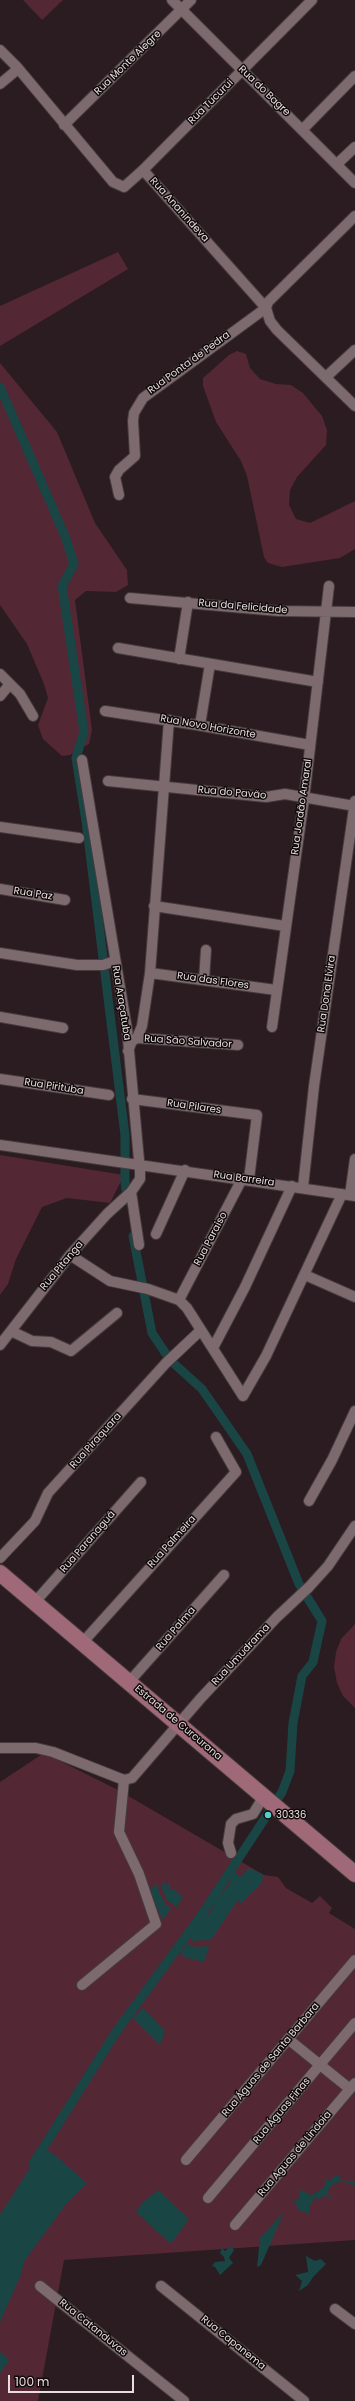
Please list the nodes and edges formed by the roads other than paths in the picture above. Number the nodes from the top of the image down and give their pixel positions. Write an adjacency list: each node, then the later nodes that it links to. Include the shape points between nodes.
1 (172, 0): 4 (street, Rua do Bagre)
2 (191, 0): 4 (street, Rua Monte Alegre)
3 (312, 0): 7 (street, Rua Tucurui)
4 (182, 10): 7 (street, Rua do Bagre); 10 (street, Rua Monte Alegre)
5 (0, 50): 6 (street, Rua Ananindeva)
6 (18, 69): 9 (street); 10 (street, Rua Ananindeva)
7 (242, 70): 11 (street, Rua do Bagre); 14 (street, Rua Tucurui)
8 (355, 76): 11 (street)
9 (0, 84)
10 (64, 125): 14 (street, Rua Ananindeva, via 119,186 128,184)
11 (303, 129): 13 (street, Rua do Bagre)
12 (355, 147): 13 (street)
13 (337, 164): 15 (street, Rua do Bagre)
14 (143, 170): 17 (street, Rua Ananindeva)
15 (355, 183)
16 (355, 216): 17 (street, via 273,297)
17 (266, 308): 19 (street, Rua Ananindeva, via 270,321 277,330); 21 (street, Rua Ponta de Pedra, via 150,390 143,398 134,417 135,456 115,477)
18 (355, 350): 19 (street)
19 (326, 377): 20 (street, Rua Ananindeva)
20 (355, 406)
21 (119, 495)
22 (329, 586): 25 (street, Rua Jordão Amaral)
23 (130, 598): 24 (street, Rua da Felicidade)
24 (188, 602): 25 (street, Rua da Felicidade, via 278,611); 28 (street)
25 (326, 611): 26 (street, Rua da Felicidade); 31 (street, Rua Jordão Amaral)
26 (355, 612)
27 (118, 648): 28 (street)
28 (179, 659): 29 (street)
29 (210, 664): 31 (street); 37 (street)
30 (0, 674): 32 (street)
31 (318, 682): 38 (street, Rua Jordão Amaral)
32 (10, 684): 33 (street); 35 (street, via 20,694)
33 (0, 696)
34 (105, 711): 36 (street, Rua Novo Horizonte)
35 (33, 716)
36 (169, 720): 37 (street, Rua Novo Horizonte); 41 (street)
37 (200, 725): 38 (street, Rua Novo Horizonte)
38 (310, 745): 42 (street, Rua Jordão Amaral)
39 (82, 760): 52 (street, Rua Araçatuba)
40 (108, 781): 41 (street, Rua do Pavão)
41 (164, 787): 42 (street, Rua do Pavão, via 266,797 284,794); 48 (street)
42 (304, 799): 43 (street, Rua do Pavão); 49 (street, Rua Jordão Amaral)
43 (355, 804): 71 (street, Rua Dona Elvira, via 314,1086)
44 (0, 827): 45 (street)
45 (79, 838)
46 (0, 889): 47 (street, Rua Paz)
47 (65, 900)
48 (154, 906): 49 (street); 53 (street)
49 (285, 926): 55 (street, Rua Jordão Amaral)
50 (206, 950): 54 (street)
51 (0, 953): 52 (street, via 77,965 103,965)
52 (115, 961): 61 (street, Rua Araçatuba, via 125,1014)
53 (150, 973): 54 (street, Rua das Flores); 59 (street, via 142,1026)
54 (204, 980): 55 (street, Rua das Flores)
55 (276, 990): 57 (street, Rua Jordão Amaral)
56 (0, 1017): 58 (street)
57 (272, 1027)
58 (63, 1028)
59 (137, 1038): 60 (street, Rua São Salvador); 61 (street, via 132,1041)
60 (238, 1045)
61 (128, 1051): 64 (street, Rua Araçatuba)
62 (0, 1079): 63 (street, Rua Pirituba)
63 (109, 1095)
64 (132, 1099): 67 (street, Rua Araçatuba); 69 (street, Rua Pilares, via 257,1116)
65 (0, 1145): 67 (street, Rua Barreira)
66 (355, 1159): 73 (street)
67 (136, 1166): 68 (street, Rua Barreira); 72 (street, Rua Araçatuba, via 140,1179)
68 (184, 1170): 69 (street, Rua Barreira); 74 (street)
69 (245, 1179): 70 (street, Rua Barreira); 79 (street, Rua Paraiso)
70 (292, 1186): 71 (street, Rua Barreira); 84 (street, via 245,1287)
71 (303, 1187): 73 (street, Rua Barreira)
72 (130, 1192): 75 (street); 76 (street, Rua Pitanga)
73 (349, 1195): 77 (street)
74 (156, 1234)
75 (139, 1245)
76 (70, 1255): 79 (street, via 110,1281 148,1289); 82 (street, Rua Pitanga)
77 (305, 1275): 78 (street); 84 (street, via 246,1394 243,1396)
78 (355, 1297)
79 (179, 1300): 81 (street)
80 (117, 1313): 82 (street, via 71,1351 52,1342 32,1341)
81 (201, 1330): 84 (street); 90 (street, Rua Piraquara, via 166,1364 48,1493 34,1521)
82 (11, 1331): 83 (street, Rua Pitanga)
83 (0, 1345)
84 (213, 1348)
85 (355, 1411): 88 (street)
86 (216, 1438): 94 (street, Rua Palmeira, via 236,1472)
87 (141, 1482): 93 (street, Rua Paranaguá)
88 (309, 1501)
89 (355, 1526): 96 (street, Rua Umudrama, via 328,1566)
90 (0, 1558)
91 (0, 1573): 93 (main road, Estrada de Curcurana)
92 (224, 1575): 95 (street, Rua Palma)
93 (35, 1602): 94 (main road, Estrada de Curcurana)
94 (83, 1642): 95 (main road, Estrada de Curcurana)
95 (129, 1682): 96 (main road, Estrada de Curcurana)
96 (179, 1723): 98 (street, Rua Umudrama, via 132,1778); 99 (main road, Estrada de Curcurana)
97 (0, 1748): 98 (street, via 36,1748 53,1752)
98 (124, 1780): 103 (street, via 119,1832 139,1874 156,1924)
99 (266, 1798): 100 (street, via 253,1814 236,1819 231,1824 228,1843); 101 (main road, Estrada de Curcurana)
100 (230, 1853)
101 (355, 1874)
102 (355, 1960): 105 (street, Rua Águas de Santa Barbara)
103 (82, 1985)
104 (355, 2023): 106 (street, Rua Águas Finas)
105 (288, 2039): 106 (street); 108 (street, Rua Águas de Santa Barbara)
106 (320, 2065): 107 (street); 109 (street, Rua Águas Finas)
107 (352, 2086): 110 (street, Rua Aguas de Lindoia)
108 (186, 2160)
109 (208, 2198)
110 (235, 2225)
111 (40, 2286): 116 (street, Rua Catanduvas)
112 (161, 2286): 115 (street, Rua Capanema)
113 (335, 2308): 114 (street)
114 (355, 2324)
115 (301, 2400)
116 (184, 2401)

